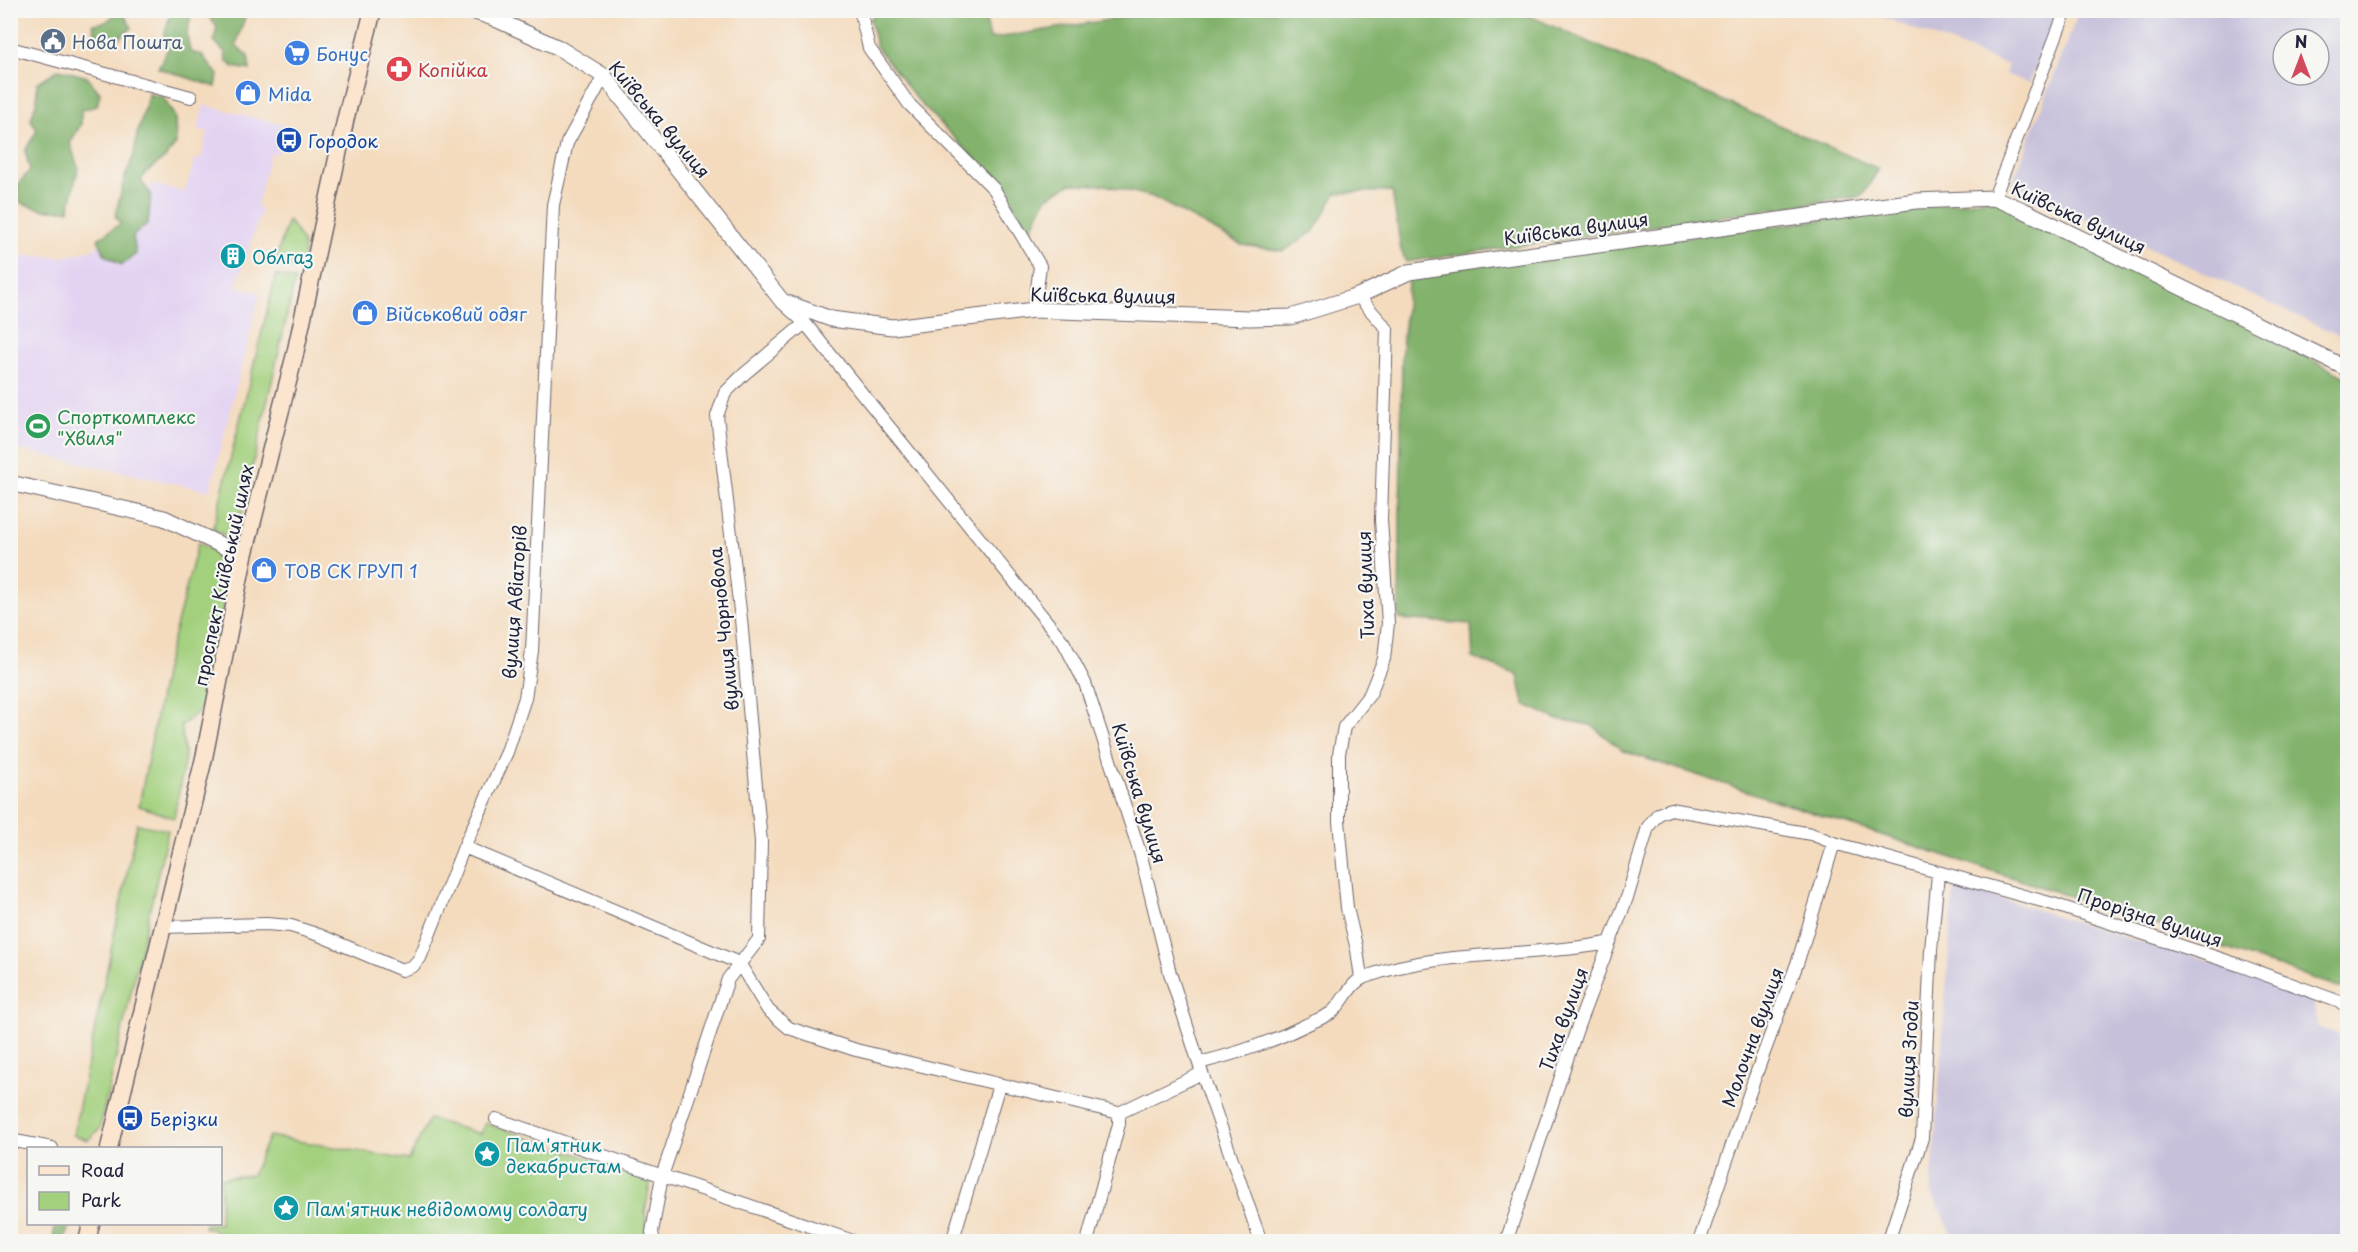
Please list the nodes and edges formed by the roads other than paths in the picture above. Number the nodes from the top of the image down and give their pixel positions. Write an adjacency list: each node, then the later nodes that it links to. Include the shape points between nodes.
1 (373, 10): 15 (main road, проспект Київський шлях, via 295,354)
2 (469, 10): 6 (street, Київська вулиця, via 557,46)
3 (860, 10): 11 (street, via 869,48 909,104 994,189 1040,266)
4 (2066, 10): 8 (street)
5 (10, 48): 7 (street)
6 (604, 76): 10 (street, Київська вулиця); 17 (street, вулиця Авіаторів, via 567,143 553,205 532,651 525,698 507,752)
7 (191, 96)
8 (1994, 198): 9 (street, Київська вулиця, via 1916,201 1409,272); 13 (street, Київська вулиця)
9 (1358, 296): 11 (street, Київська вулиця, via 1291,317); 22 (street, Тиха вулиця, via 1387,329 1381,520 1388,623 1384,658 1370,694 1344,727 1339,754 1339,821 1347,908)
10 (782, 301): 11 (street, Київська вулиця, via 831,319 892,327); 12 (street, Київська вулиця)
11 (1034, 310)
12 (805, 323): 21 (street, вулиця Чорновола, via 725,393 717,416 761,842 759,939); 24 (street, Київська вулиця, via 1064,643 1085,682 1138,846 1170,973)
13 (2348, 369)
14 (10, 483): 15 (street, via 164,518)
15 (244, 556): 19 (main road, проспект Київський шлях, via 204,758)
16 (1834, 843): 18 (street, Прорізна вулиця); 20 (street, Прорізна вулиця, via 1811,834 1671,809 1658,814 1648,827 1628,895); 40 (street, Молочна вулиця, via 1798,961)
17 (464, 847): 19 (street, вулиця Авіаторів, via 420,958 402,970 291,926); 21 (street)
18 (1938, 874): 23 (street, Прорізна вулиця, via 2063,908); 41 (street, вулиця Згоди, via 1922,1138)
19 (163, 927): 30 (main road, проспект Київський шлях)
20 (1608, 943): 22 (street, Тиха вулиця, via 1573,950 1462,958 1392,968); 39 (street, Тиха вулиця)
21 (740, 963): 25 (street, via 768,1010 789,1028 856,1050); 31 (street, вулиця Чорновола, via 728,979)
22 (1361, 978): 24 (street, via 1331,1013)
23 (2348, 1005)
24 (1200, 1068): 26 (street); 38 (street, Київська вулиця)
25 (999, 1085): 26 (street); 36 (street)
26 (1119, 1113): 37 (street)
27 (496, 1119): 31 (street)
28 (10, 1140): 29 (street)
29 (43, 1147)
30 (109, 1147)
31 (662, 1176): 34 (street, вулиця Чорновола, via 652,1232); 35 (street)
32 (91, 1225): 33 (main road)
33 (87, 1242)
34 (654, 1242)
35 (856, 1242)
36 (952, 1242)
37 (1087, 1242)
38 (1261, 1242)
39 (1506, 1242)
40 (1699, 1242)
41 (1888, 1242)

